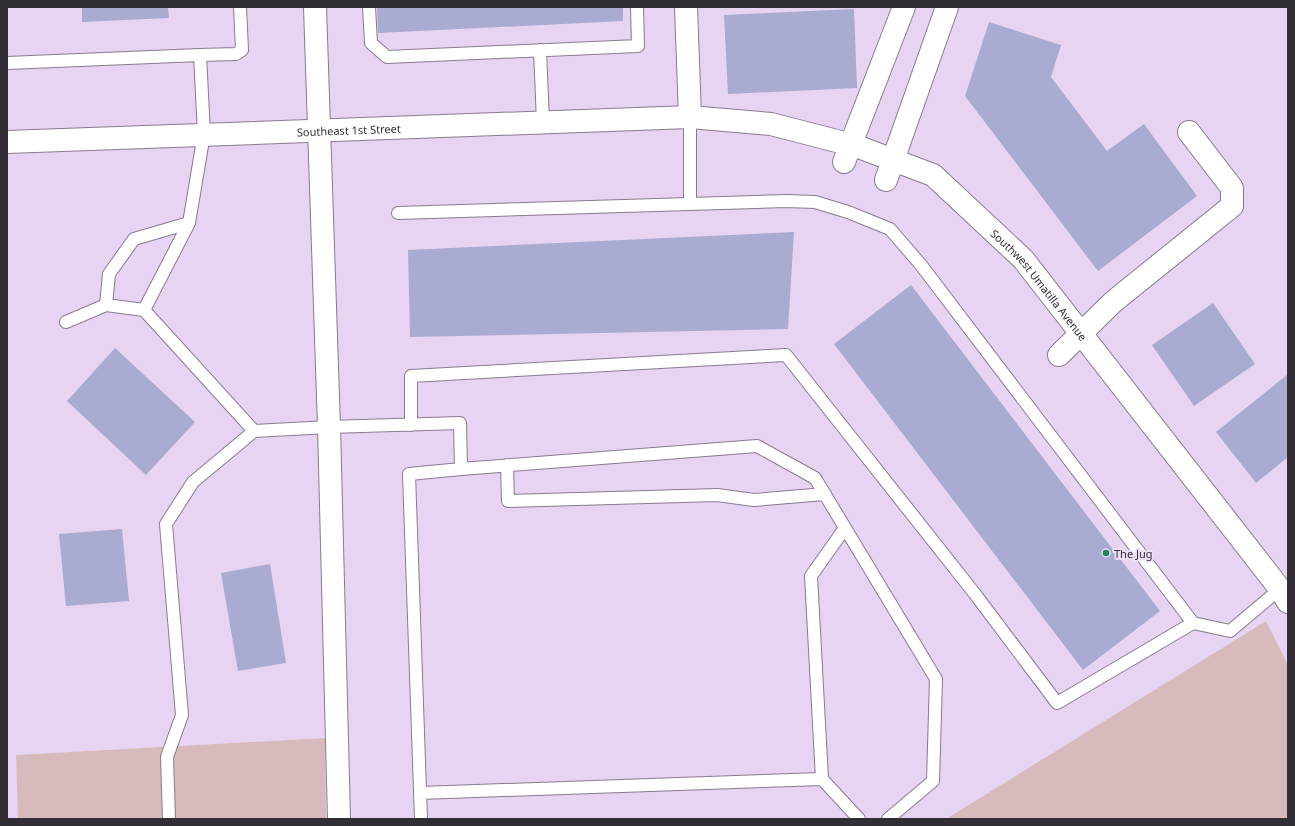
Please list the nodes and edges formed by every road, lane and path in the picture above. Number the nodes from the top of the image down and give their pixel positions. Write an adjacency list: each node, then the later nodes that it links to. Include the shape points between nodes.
1 (240, 7): 9 (lane, via 242,50 236,54)
2 (315, 7): 13 (street)
3 (369, 7): 8 (lane, via 371,43 387,57)
4 (637, 7): 8 (lane, via 638,46)
5 (686, 7): 11 (street)
6 (904, 7): 17 (street)
7 (947, 7): 18 (street)
8 (540, 50): 12 (lane)
9 (200, 55): 10 (lane); 15 (lane)
10 (7, 63)
11 (690, 117): 12 (street, Southeast 1st Street); 19 (lane); 33 (street, Southwest Umatilla Avenue, via 771,124 856,146 932,174 1023,259)
12 (543, 122): 13 (street, Southeast 1st Street)
13 (319, 130): 15 (street, Southeast 1st Street); 27 (street)
14 (1189, 132): 25 (street, via 1232,188 1232,206 1113,302)
15 (204, 134): 16 (street, Southeast 1st Street); 21 (lane)
16 (7, 142)
17 (844, 162)
18 (886, 180)
19 (690, 204): 20 (lane); 34 (lane, via 815,202 890,229 922,265)
20 (398, 213)
21 (189, 222): 22 (lane, via 134,239 109,274); 23 (lane)
22 (106, 305): 23 (lane); 24 (lane)
23 (144, 310): 28 (lane)
24 (66, 322)
25 (1059, 355)
26 (411, 425): 27 (lane); 30 (lane, via 460,424); 34 (lane, via 411,376 786,355 975,594 1057,703)
27 (328, 427): 28 (lane); 38 (street)
28 (254, 431): 37 (lane, via 193,482 166,524 182,716 167,757)
29 (507, 465): 30 (lane); 31 (lane, via 758,446 815,478); 31 (lane, via 508,501 717,495 754,500)
30 (461, 469): 36 (lane, via 409,474)
31 (825, 494): 32 (lane)
32 (845, 528): 35 (lane, via 811,576); 41 (lane, via 936,679 933,781)
33 (1285, 591): 34 (lane, via 1230,631)
34 (1193, 624)
35 (822, 779): 36 (lane); 40 (lane)
36 (420, 793): 39 (lane)
37 (169, 819)
38 (340, 819)
39 (421, 819)
40 (859, 819)
41 (888, 819)

